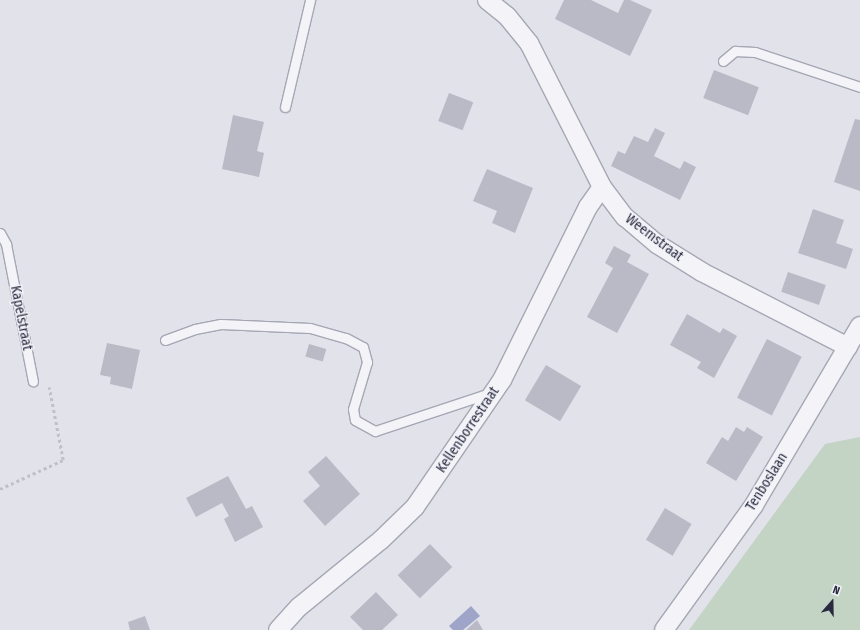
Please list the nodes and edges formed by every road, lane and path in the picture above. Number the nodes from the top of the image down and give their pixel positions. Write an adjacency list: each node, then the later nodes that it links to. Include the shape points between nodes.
1 (310, 0): 5 (lane)
2 (487, 0): 6 (street, Weemstraat, via 507,16 529,43)
3 (723, 62): 4 (lane, via 735,51 755,52)
4 (860, 87)
5 (285, 107)
6 (602, 187): 10 (street, Weemstraat, via 625,217 657,244 702,272); 12 (street, Kellenborrestraat, via 588,206 540,308 502,380)
7 (0, 233): 11 (lane, Kapelstraat, via 6,244)
8 (860, 326): 10 (street, Tenboslaan)
9 (165, 340): 12 (lane, via 194,329 221,324 310,328 346,338 363,346 367,362 353,409 355,420 375,431)
10 (848, 347): 14 (street, Tenboslaan, via 754,505)
11 (33, 381)
12 (491, 393): 13 (street, Kellenborrestraat, via 415,507 381,540 299,607)
13 (278, 630)
14 (664, 630)

